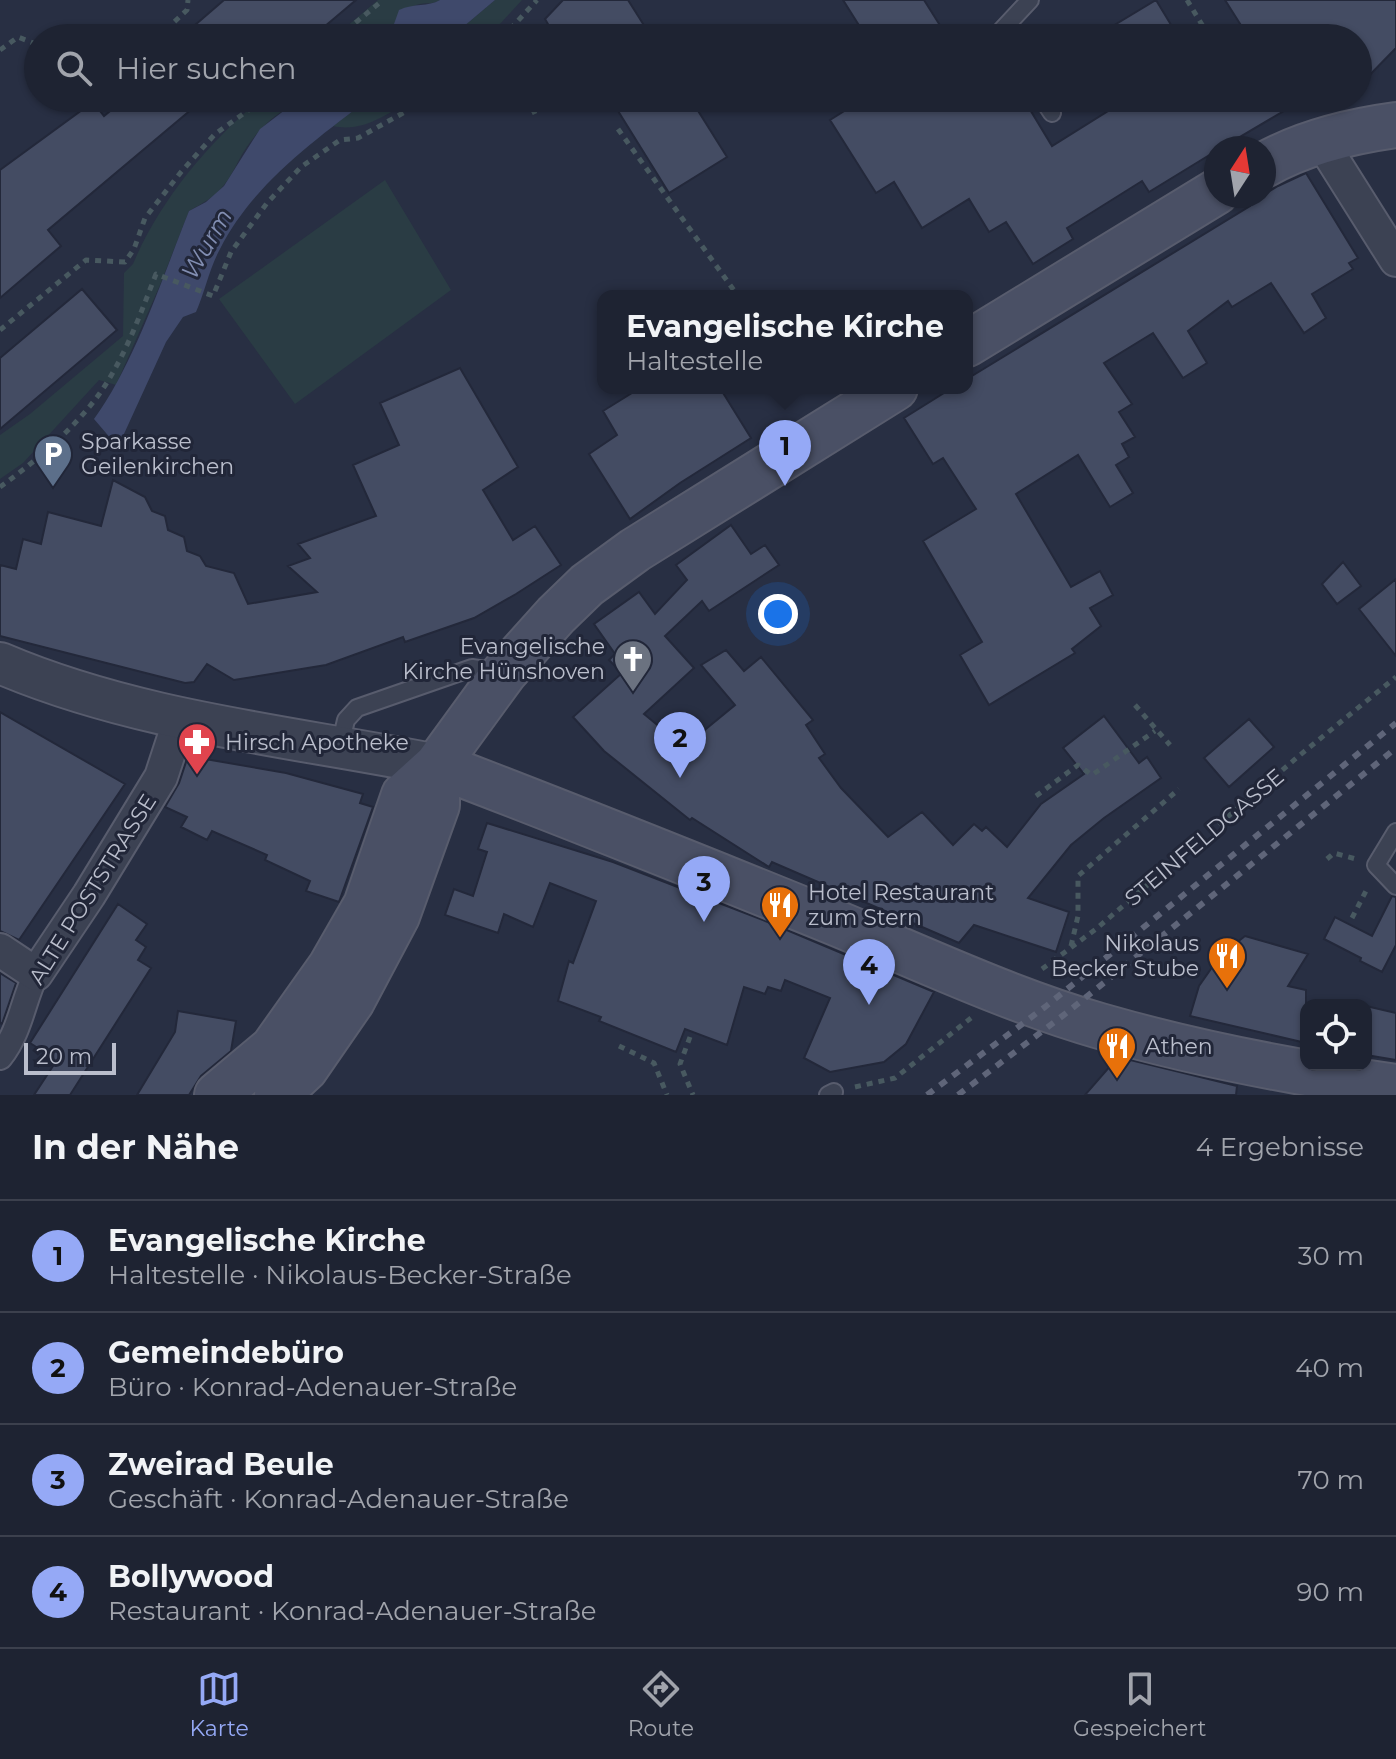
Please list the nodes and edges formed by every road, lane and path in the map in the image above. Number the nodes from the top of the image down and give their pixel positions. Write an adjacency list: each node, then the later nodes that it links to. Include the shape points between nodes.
1 (188, 0): 6 (path, via 187,10)
2 (383, 0): 7 (path)
3 (537, 0): 8 (path)
4 (1030, 0): 9 (lane)
5 (1187, 0): 10 (path)
6 (172, 24)
7 (354, 24)
8 (515, 24)
9 (1008, 24)
10 (1202, 24)
11 (24, 39): 12 (path, via 18,37)
12 (0, 50)
13 (246, 112): 22 (path, via 215,134 181,172 145,218 125,262 86,260)
14 (405, 112): 25 (path, via 358,138 340,140 301,167 231,252 213,296 156,274 131,338 99,393 57,439)
15 (1396, 125): 17 (main road)
16 (618, 129): 21 (path)
17 (1321, 141): 18 (main road); 20 (street)
18 (1276, 160)
19 (1204, 199): 23 (main road)
20 (1396, 260)
21 (734, 290)
22 (0, 330)
23 (973, 340)
24 (885, 394): 26 (main road, via 627,556 576,595)
25 (0, 487)
26 (504, 673): 33 (lane, via 472,668 357,708 346,720); 34 (main road)
27 (1, 676): 30 (street)
28 (1396, 677): 42 (path, STEINFELDGASSE)
29 (1135, 705): 31 (path)
30 (180, 719): 33 (street); 44 (street, ALTE POSTSTRASSE, via 161,777)
31 (1155, 731): 32 (path); 36 (path, via 1092,775 1078,765)
32 (1170, 745)
33 (340, 746): 34 (street)
34 (437, 765): 45 (main road, via 588,821); 51 (main road, via 404,795 366,905 316,990 273,1048); 52 (main road, via 437,805 397,916 352,1001 305,1069)
35 (1179, 789): 42 (path, via 1078,876)
36 (1036, 796)
37 (1396, 832): 39 (lane)
38 (1327, 859): 39 (path, via 1334,853)
39 (1380, 869): 40 (lane); 41 (path)
40 (1396, 886)
41 (1352, 918)
42 (1071, 947): 45 (path, STEINFELDGASSE)
43 (0, 950): 44 (street)
44 (36, 974): 48 (street, ALTE POSTSTRASSE, via 21,1021)
45 (1009, 994): 49 (main road, via 1099,1026 1165,1042); 50 (path, STEINFELDGASSE, via 895,1078)
46 (690, 1037): 54 (path, via 680,1064)
47 (619, 1046): 53 (path, via 654,1063)
48 (0, 1057)
49 (1396, 1087)
50 (831, 1094)
51 (217, 1095)
52 (277, 1095)
53 (667, 1095)
54 (693, 1095)

